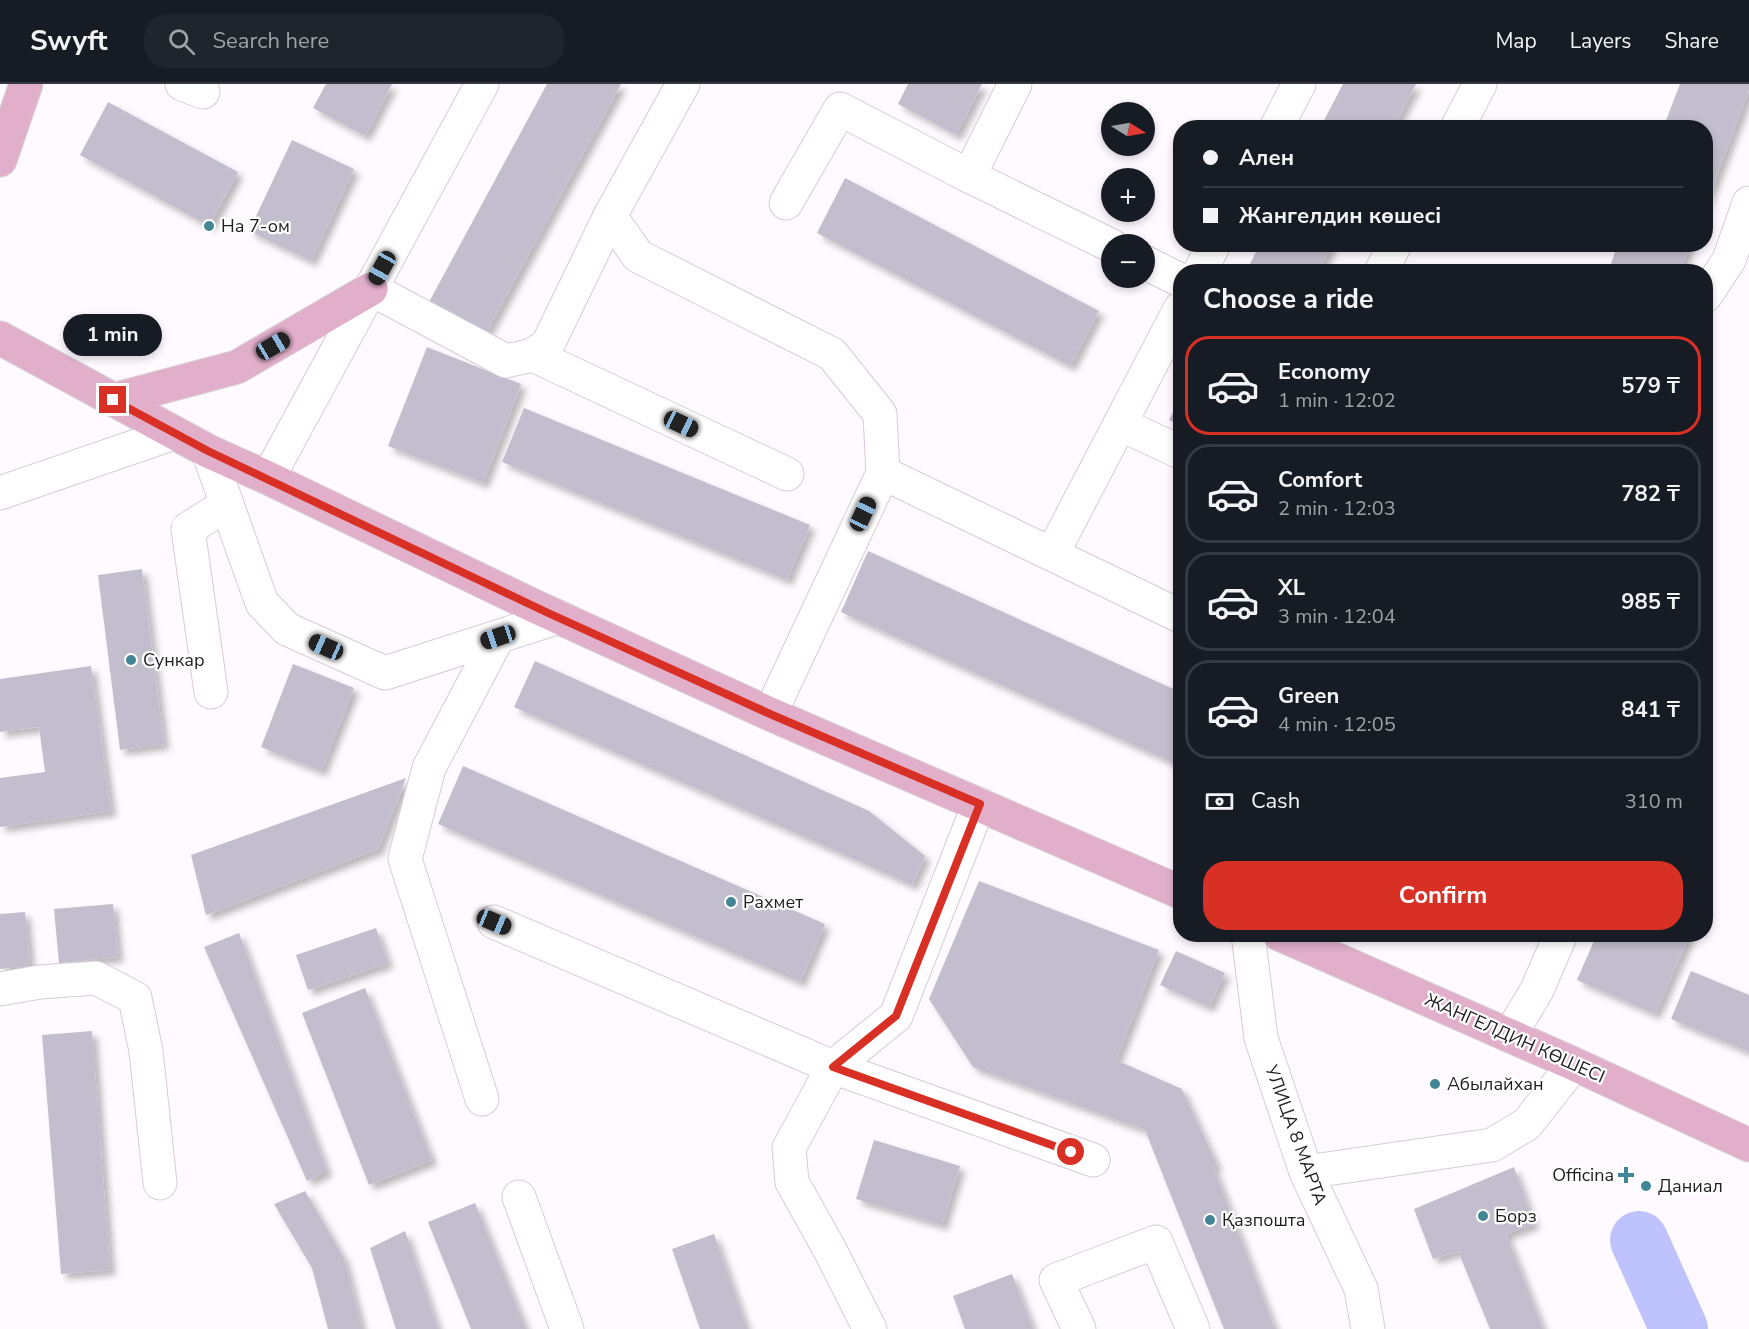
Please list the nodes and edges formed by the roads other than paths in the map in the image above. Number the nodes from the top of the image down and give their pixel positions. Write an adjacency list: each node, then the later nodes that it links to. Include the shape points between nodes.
1 (26, 84): 9 (main road)
2 (482, 84): 18 (street)
3 (683, 84): 13 (street)
4 (1015, 84): 10 (street)
5 (1299, 84): 7 (street)
6 (1480, 84): 8 (street)
7 (1280, 120)
8 (1461, 120)
9 (0, 160)
10 (969, 176): 11 (street, via 840,109); 14 (street)
11 (786, 203)
12 (1749, 203): 17 (street, via 1729,260)
13 (610, 216): 21 (street, via 548,344); 27 (street, via 638,256 832,354 880,414)
14 (1101, 241)
15 (1155, 268): 16 (street)
16 (1173, 276)
17 (1713, 284)
18 (371, 289): 21 (street, via 506,361); 22 (main road, via 237,367); 29 (street)
19 (1173, 322): 23 (street)
20 (0, 338): 22 (main road)
21 (533, 355): 28 (street)
22 (113, 400): 24 (main road)
23 (1120, 424): 25 (street); 32 (street)
24 (174, 433): 26 (main road); 30 (street)
25 (1173, 449)
26 (208, 451): 29 (main road); 31 (street)
27 (883, 472): 32 (street); 37 (street)
28 (787, 474)
29 (268, 478): 34 (main road)
30 (0, 493)
31 (227, 504): 35 (street, via 262,603 287,629 385,673); 36 (street, via 188,529)
32 (1052, 554): 33 (street)
33 (1173, 613)
34 (559, 617): 35 (street); 37 (main road)
35 (498, 637): 48 (street, via 429,768 405,859)
36 (211, 692)
37 (770, 714): 38 (main road)
38 (980, 804): 39 (main road); 47 (street, via 896,1016)
39 (1173, 888)
40 (494, 922): 47 (street)
41 (1249, 942): 51 (street, УЛИЦА 8 МАРТА, via 1261,1038)
42 (1297, 942): 45 (main road, ЖАНГЕЛДИН КӨШЕСІ)
43 (1558, 942): 45 (street, via 1537,990)
44 (0, 989): 52 (street, via 96,978 135,998 146,1051)
45 (1510, 1035): 46 (main road, ЖАНГЕЛДИН КӨШЕСІ)
46 (1574, 1064): 49 (main road, ЖАНГЕЛДИН КӨШЕСІ); 51 (street, via 1527,1124 1492,1145)
47 (833, 1067): 50 (street); 55 (street, via 789,1148 792,1182)
48 (482, 1099)
49 (1749, 1145)
50 (1093, 1160)
51 (1306, 1172): 58 (street, УЛИЦА 8 МАРТА, via 1361,1289)
52 (160, 1183)
53 (519, 1197): 54 (street)
54 (567, 1329)
55 (870, 1329)
56 (1079, 1329): 57 (street, via 1056,1280 1156,1242)
57 (1193, 1329)
58 (1368, 1329)

